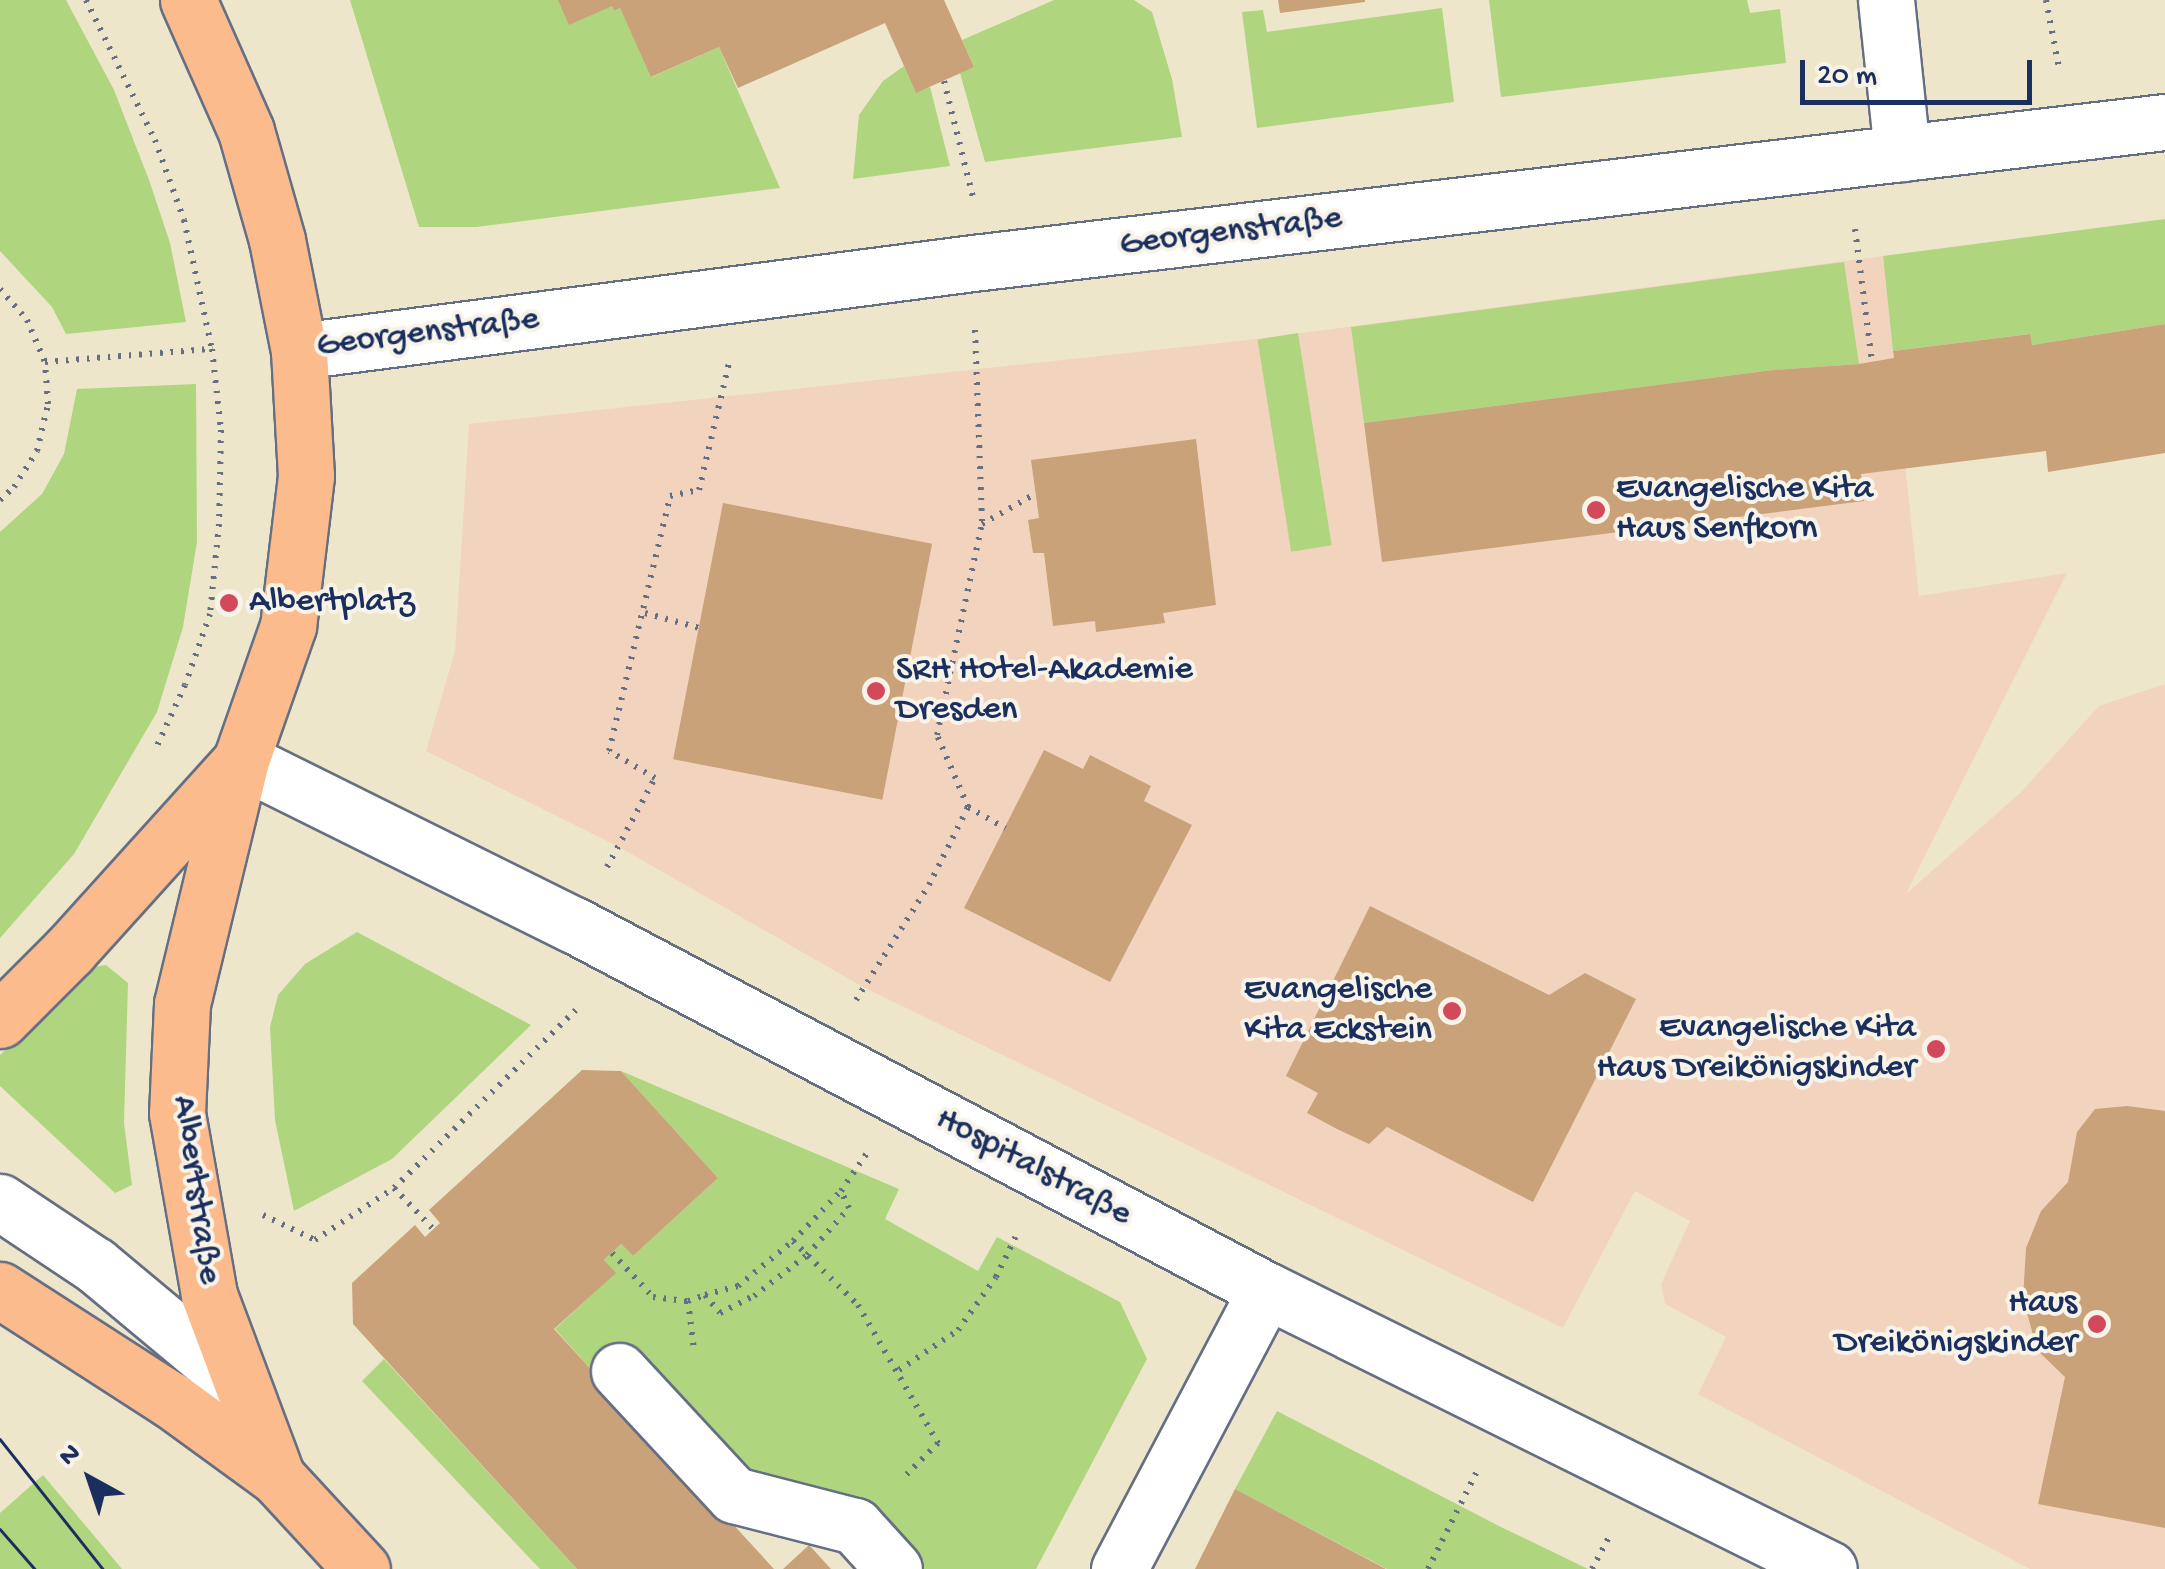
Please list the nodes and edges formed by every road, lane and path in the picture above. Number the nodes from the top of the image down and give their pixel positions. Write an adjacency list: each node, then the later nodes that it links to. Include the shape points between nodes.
1 (86, 0): 11 (path, via 155,140 184,220)
2 (188, 0): 12 (main road, via 246,131)
3 (1886, 0): 6 (street)
4 (944, 81): 8 (path)
5 (2165, 122): 6 (street, Georgenstraße)
6 (1902, 152): 7 (street, Georgenstraße)
7 (1846, 160): 8 (street, Georgenstraße); 14 (path)
8 (982, 262): 10 (street, Georgenstraße); 17 (path)
9 (0, 288): 13 (path, via 26,320)
10 (746, 293): 12 (street, Georgenstraße); 18 (path, via 699,490 670,496)
11 (212, 350): 13 (path); 20 (path, via 221,430 210,614)
12 (299, 351): 21 (main road, via 306,476 288,626)
13 (45, 362): 16 (path, via 48,404 38,451)
14 (1872, 362)
15 (1035, 494): 17 (path)
16 (0, 500)
17 (982, 524): 22 (path, via 937,735)
18 (646, 612): 19 (path); 24 (path, via 609,751 655,778)
19 (699, 628)
20 (151, 757)
21 (241, 760): 24 (street, Hospitalstraße); 26 (main road); 33 (main road, Albertstraße, via 182,1022 177,1113)
22 (968, 807): 23 (path); 27 (path)
23 (1004, 828)
24 (574, 925): 25 (street, Hospitalstraße)
25 (632, 956): 27 (street, Hospitalstraße); 30 (path)
26 (0, 1020)
27 (825, 1058): 28 (street, Hospitalstraße)
28 (903, 1099): 29 (street, Hospitalstraße); 31 (path)
29 (1047, 1175): 39 (street, Hospitalstraße); 42 (path, via 996,1277 958,1330)
30 (394, 1188): 33 (path, via 315,1240 228,1198); 34 (path)
31 (841, 1191): 35 (path); 37 (path, via 849,1208)
32 (0, 1202): 43 (street, via 95,1264)
33 (192, 1210): 43 (main road, Albertstraße, via 209,1295)
34 (432, 1229)
35 (793, 1242): 37 (path); 40 (path, via 738,1286)
36 (612, 1254): 40 (path, via 653,1297 688,1302)
37 (807, 1255): 40 (path, via 720,1313); 42 (path, via 858,1305)
38 (0, 1290): 45 (main road, Albertstraße)
39 (1266, 1290): 44 (street, Hospitalstraße); 49 (street)
40 (705, 1295)
41 (619, 1370): 46 (street, via 734,1495)
42 (899, 1370): 46 (path, via 938,1443)
43 (240, 1386): 45 (main road, Albertstraße)
44 (1508, 1409): 50 (path); 51 (street, Hospitalstraße)
45 (277, 1478): 47 (main road, Albertstraße)
46 (855, 1526): 48 (street)
47 (362, 1569)
48 (894, 1569)
49 (1119, 1569)
50 (1428, 1569)
51 (1829, 1569)

